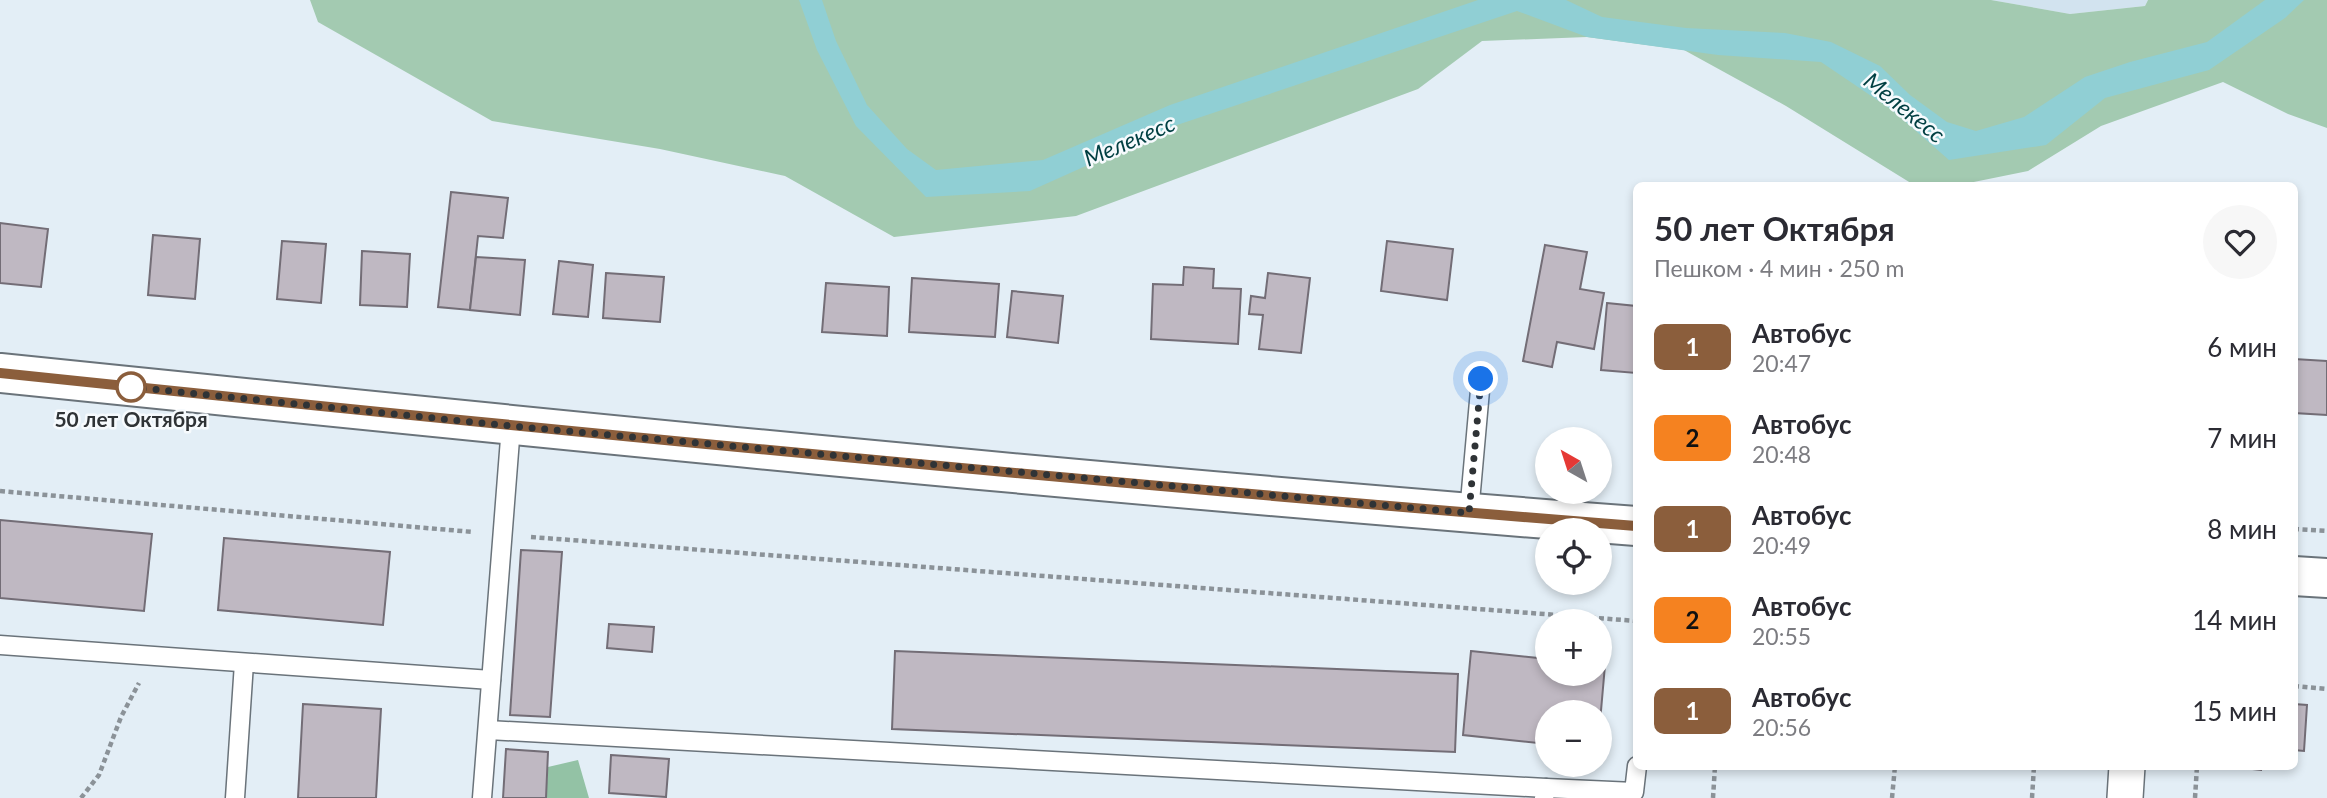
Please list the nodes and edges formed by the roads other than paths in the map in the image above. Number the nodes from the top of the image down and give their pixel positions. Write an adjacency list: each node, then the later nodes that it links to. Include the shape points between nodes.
1 (0, 373): 3 (main road)
2 (1481, 379): 4 (lane)
3 (511, 426): 4 (main road); 10 (lane)
4 (1469, 513): 5 (main road)
5 (1633, 526)
6 (2298, 576): 7 (main road)
7 (2327, 578)
8 (0, 645): 9 (lane)
9 (244, 663): 10 (lane); 15 (lane)
10 (491, 680): 11 (lane)
11 (488, 730): 14 (lane); 16 (lane)
12 (1637, 770): 14 (lane, via 1634,792)
13 (2127, 770): 17 (street)
14 (1545, 793)
15 (235, 798)
16 (482, 798)
17 (2124, 798)

